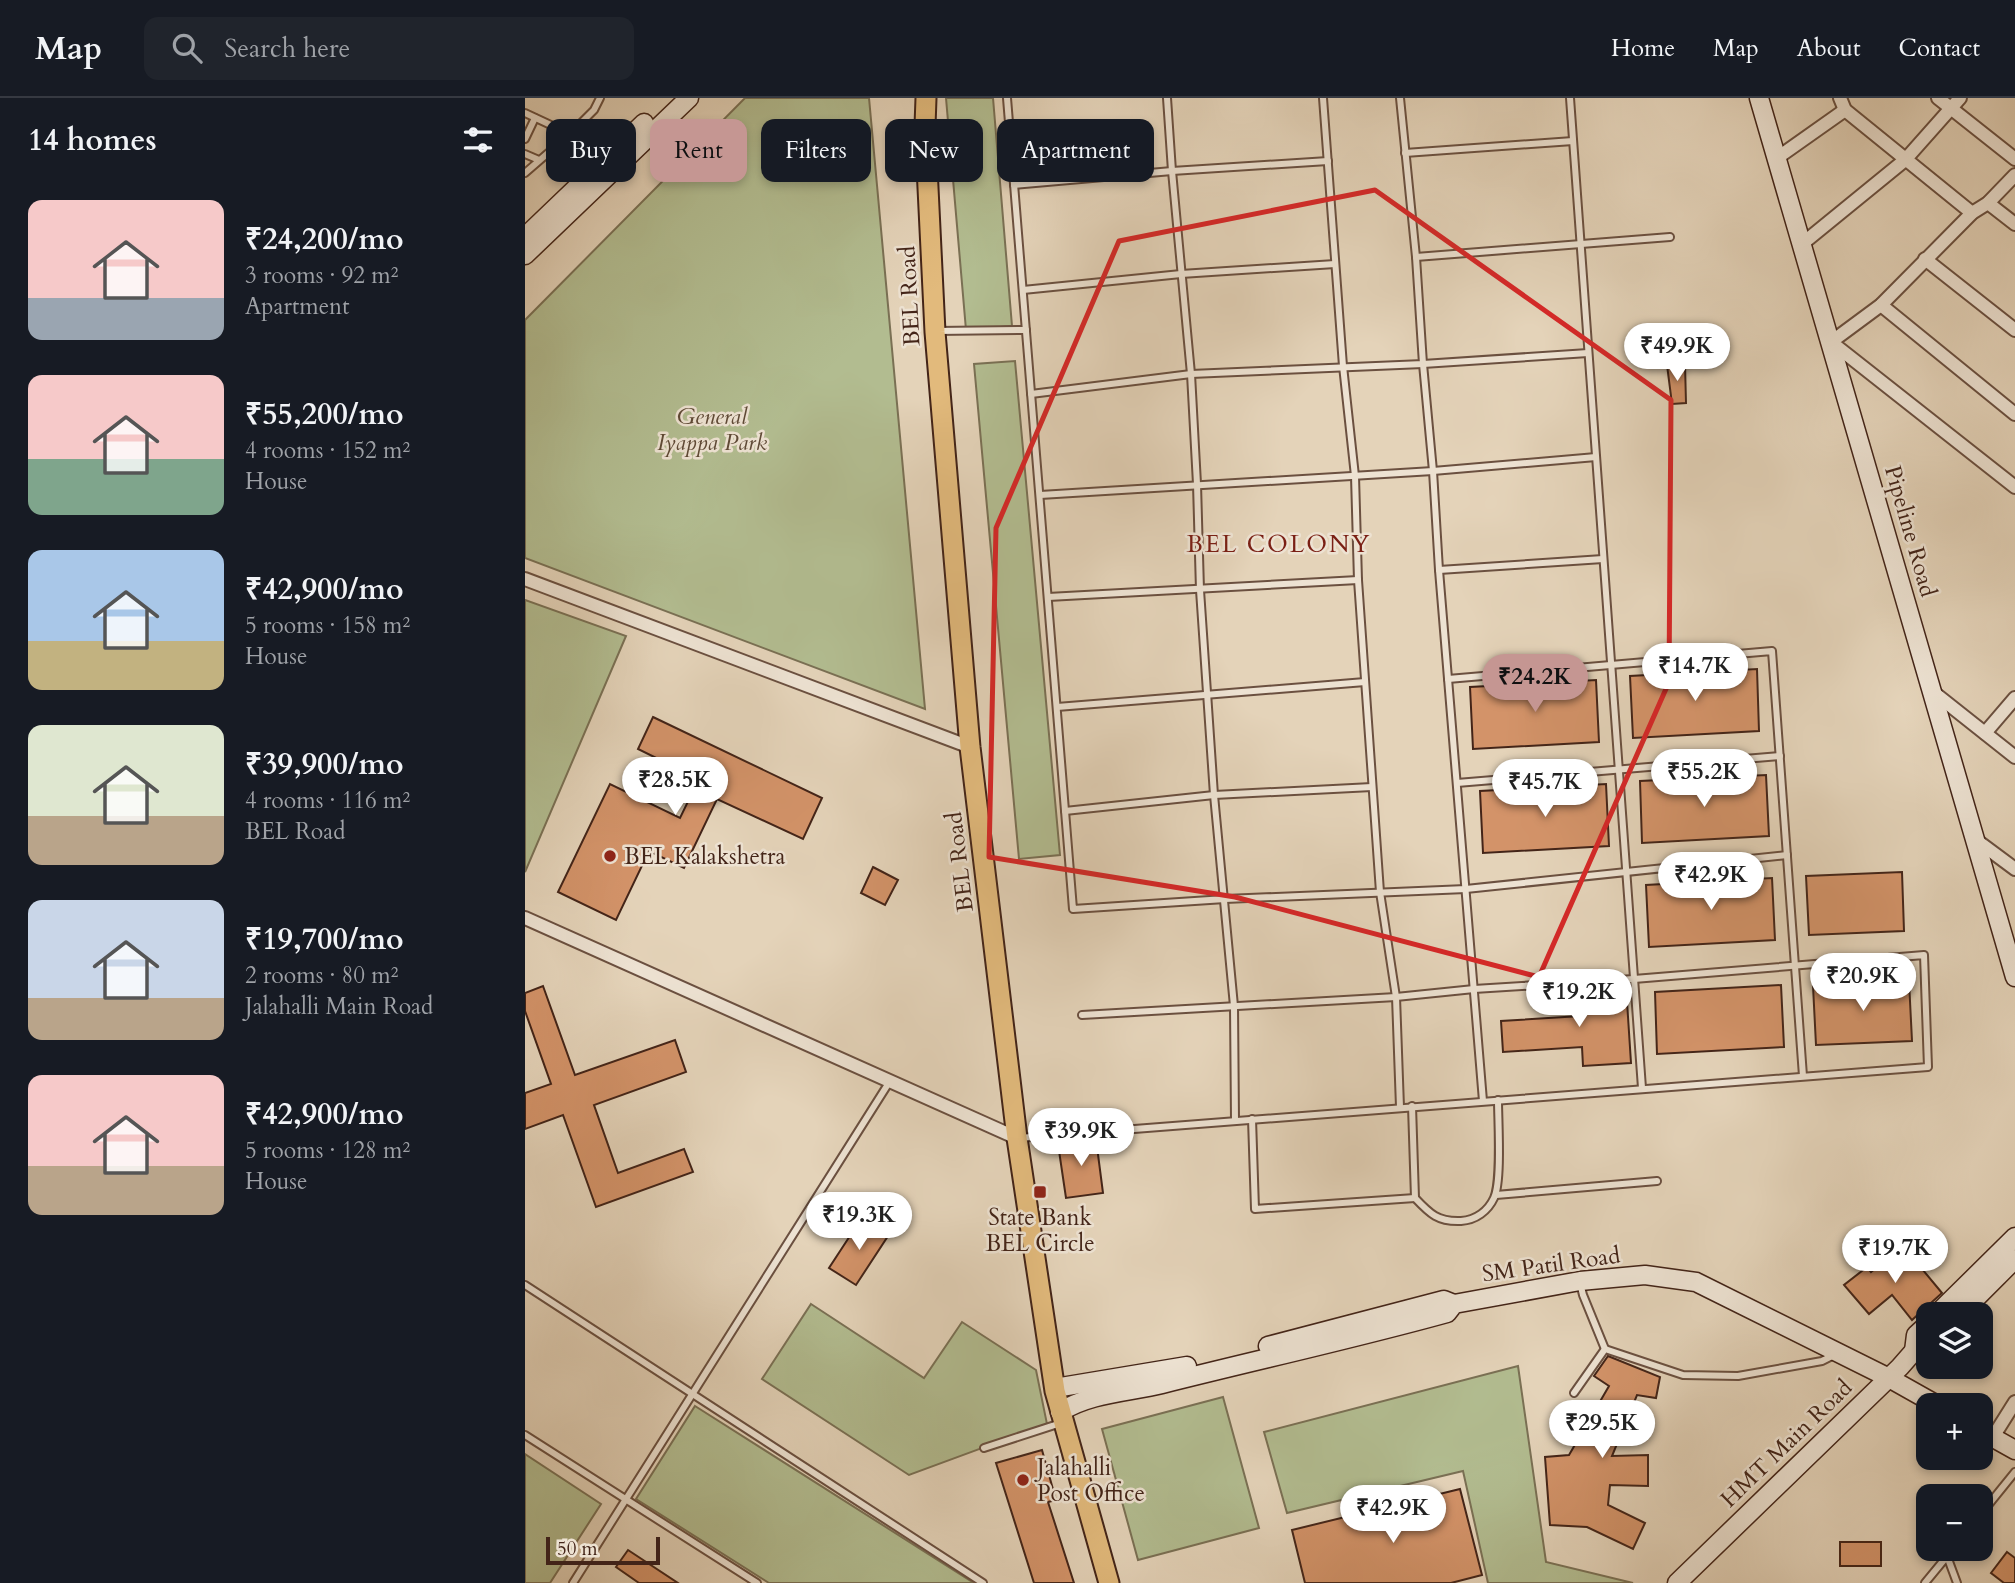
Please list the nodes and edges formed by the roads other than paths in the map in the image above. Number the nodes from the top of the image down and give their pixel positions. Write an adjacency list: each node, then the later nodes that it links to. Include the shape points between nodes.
1 (600, 98): 18 (lane)
2 (671, 98): 40 (street)
3 (688, 98): 44 (street)
4 (918, 98): 19 (main road, BEL Road)
5 (926, 98): 20 (main road, BEL Road)
6 (1007, 98): 36 (lane)
7 (1167, 98): 32 (lane)
8 (1324, 98): 31 (lane)
9 (1400, 98): 24 (lane)
10 (1570, 98): 23 (lane)
11 (1759, 98): 27 (street, Pipeline Road)
12 (1938, 98): 15 (street)
13 (1960, 98): 15 (street)
14 (1843, 104): 27 (street); 30 (street)
15 (1950, 109): 28 (street); 30 (street)
16 (525, 113): 17 (lane)
17 (535, 118): 21 (lane); 22 (lane)
18 (584, 119)
19 (923, 119)
20 (925, 119)
21 (546, 123)
22 (525, 139)
23 (1573, 141): 24 (lane); 42 (lane)
24 (1405, 153): 45 (lane)
25 (525, 154): 29 (lane)
26 (546, 154): 29 (lane)
27 (1777, 158): 43 (street, Pipeline Road)
28 (2015, 159)
29 (539, 160): 33 (lane)
30 (1905, 160): 38 (street); 43 (street)
31 (1328, 161): 32 (lane); 47 (lane)
32 (1172, 171): 36 (lane); 48 (lane)
33 (525, 173)
34 (2015, 175): 37 (street)
35 (928, 182): 53 (main road, BEL Road)
36 (1014, 185): 49 (lane)
37 (1988, 203): 38 (street); 39 (street)
38 (1972, 213): 46 (street)
39 (2015, 224)
40 (525, 237)
41 (1670, 237): 42 (lane)
42 (1580, 243): 45 (lane); 55 (lane)
43 (1803, 244): 54 (street, Pipeline Road)
44 (525, 255)
45 (1416, 257): 56 (lane)
46 (1925, 259): 50 (street); 52 (street)
47 (1335, 264): 48 (lane); 57 (lane)
48 (1181, 274): 49 (lane); 58 (lane)
49 (1023, 290): 51 (lane)
50 (1881, 305): 54 (street); 60 (street)
51 (1025, 330): 53 (lane); 59 (lane)
52 (2015, 330)
53 (935, 331): 81 (main road, BEL Road)
54 (1831, 342): 65 (street); 76 (street, Pipeline Road)
55 (1588, 353): 56 (lane); 61 (lane)
56 (1423, 364): 57 (lane); 62 (lane)
57 (1343, 366): 58 (lane); 63 (lane)
58 (1191, 374): 59 (lane); 64 (lane)
59 (1031, 394): 66 (lane)
60 (2015, 414)
61 (1596, 457): 62 (lane); 67 (lane)
62 (1433, 471): 63 (lane); 68 (lane)
63 (1355, 476): 64 (lane); 70 (lane)
64 (1197, 484): 66 (lane); 71 (lane)
65 (2015, 487)
66 (1039, 495): 72 (lane)
67 (1603, 559): 68 (lane); 73 (lane)
68 (1439, 570): 74 (lane)
69 (525, 579): 81 (street)
70 (1358, 580): 71 (lane); 75 (lane)
71 (1200, 590): 72 (lane); 77 (lane)
72 (1048, 597): 79 (lane)
73 (1611, 664): 74 (lane); 82 (lane, via 1772,651); 84 (lane)
74 (1448, 679): 85 (lane)
75 (1365, 682): 77 (lane); 86 (lane)
76 (1932, 691): 80 (street); 89 (street, Pipeline Road)
77 (1207, 694): 79 (lane); 87 (lane)
78 (2015, 698): 80 (street)
79 (1057, 707): 88 (lane)
80 (1985, 733): 83 (street)
81 (970, 747): 113 (main road, BEL Road)
82 (1780, 756): 84 (lane); 90 (lane)
83 (2015, 757)
84 (1619, 769): 85 (lane); 92 (lane)
85 (1457, 783): 93 (lane)
86 (1372, 788): 87 (lane); 94 (lane)
87 (1213, 796): 88 (lane); 95 (lane)
88 (1065, 811): 95 (lane, via 1073,909)
89 (1976, 840): 91 (street); 98 (street, Pipeline Road)
90 (1787, 855): 92 (lane); 97 (lane)
91 (2015, 869)
92 (1626, 873): 93 (lane); 99 (lane)
93 (1466, 889): 94 (lane); 100 (lane)
94 (1380, 892): 95 (lane); 101 (lane)
95 (1225, 899): 102 (lane)
96 (525, 918): 105 (street)
97 (1795, 965): 99 (lane); 104 (lane); 104 (lane, via 1924,955 1928,1067)
98 (2014, 968)
99 (1634, 979): 100 (lane); 106 (lane)
100 (1474, 989): 101 (lane); 108 (lane)
101 (1396, 998): 102 (lane); 110 (lane)
102 (1234, 1006): 103 (lane); 112 (lane)
103 (1082, 1015)
104 (1803, 1076): 106 (lane)
105 (890, 1081): 113 (street); 131 (lane)
106 (1642, 1088): 107 (lane)
107 (1497, 1100): 108 (lane); 115 (lane)
108 (1483, 1101): 109 (lane)
109 (1412, 1106): 110 (lane); 116 (lane)
110 (1400, 1107): 111 (lane)
111 (1252, 1119): 112 (lane); 116 (lane, via 1255,1209)
112 (1235, 1120): 113 (lane)
113 (1017, 1138): 128 (main road, BEL Road)
114 (1657, 1181): 115 (lane)
115 (1496, 1195): 116 (lane, via 1486,1211 1469,1221 1447,1222 1429,1213)
116 (1415, 1198)
117 (2015, 1237): 121 (street)
118 (2015, 1259): 122 (street)
119 (1580, 1281): 123 (street, SM Patil Road); 124 (lane); 125 (street, SM Patil Road, via 1645,1275 1696,1282)
120 (525, 1285): 131 (lane)
121 (1949, 1302)
122 (1972, 1302)
123 (1454, 1304): 128 (street, via 1444,1300 1240,1354); 133 (street, SM Patil Road, via 1447,1313 1434,1317 1100,1396 1070,1406)
124 (1605, 1349): 125 (lane, via 1683,1375 1738,1376 1822,1361); 129 (lane)
125 (1838, 1352): 127 (street, SM Patil Road)
126 (1916, 1353): 127 (street, HMT Main Road)
127 (1889, 1377): 130 (street); 148 (street, HMT Main Road)
128 (1055, 1388): 133 (main road, BEL Road)
129 (1574, 1393)
130 (1916, 1393)
131 (692, 1394): 141 (lane); 146 (lane)
132 (2015, 1402): 134 (street)
133 (1062, 1418): 137 (lane); 147 (main road, BEL Road)
134 (1993, 1427)
135 (525, 1436): 141 (lane)
136 (1993, 1437): 138 (street)
137 (984, 1448)
138 (2015, 1450)
139 (2015, 1472): 140 (lane)
140 (1993, 1499)
141 (625, 1500): 144 (lane); 145 (lane)
142 (1943, 1561): 149 (lane)
143 (1949, 1561): 150 (lane)
144 (573, 1583)
145 (757, 1583)
146 (983, 1583)
147 (1108, 1583)
148 (1677, 1583)
149 (1925, 1583)
150 (1957, 1583)

